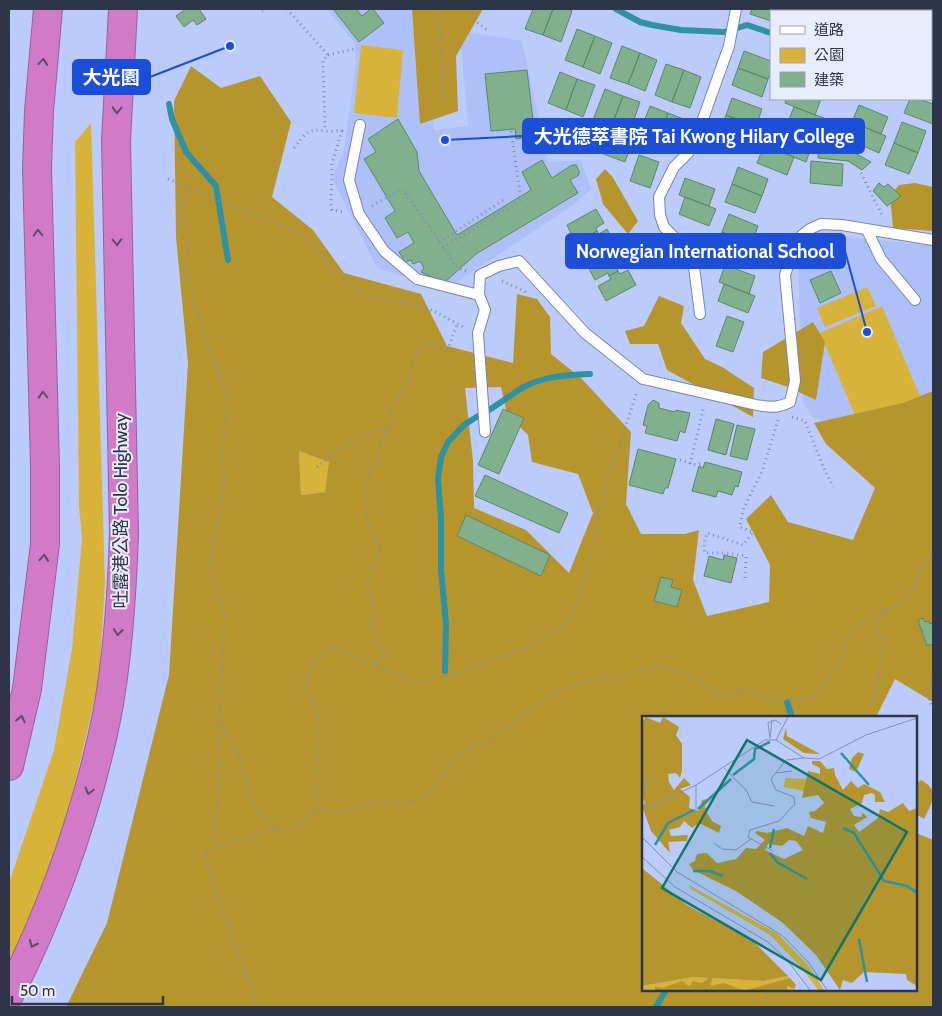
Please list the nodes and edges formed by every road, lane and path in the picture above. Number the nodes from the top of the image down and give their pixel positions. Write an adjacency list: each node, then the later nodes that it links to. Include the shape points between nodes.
1 (48, 9): 51 (highway, one-way to 1, via 27,689 45,544 38,210 39,111)
2 (124, 9): 56 (highway, 吐露港公路 Tolo Highway, one-way to 56, via 118,86 116,193 124,534 114,666 102,738 67,862)
3 (287, 9): 9 (path)
4 (438, 9): 10 (path)
5 (471, 9): 7 (path, via 477,22)
6 (735, 13): 31 (lane, via 729,46 698,133 688,153 674,167 659,196 664,227 677,240 694,267)
7 (487, 30)
8 (354, 48): 9 (path)
9 (328, 55): 12 (path, via 323,60)
10 (443, 102)
11 (360, 125): 21 (lane, via 349,180)
12 (325, 131): 14 (path, via 311,130); 19 (path, via 342,131 332,163)
13 (511, 131): 25 (path, via 521,200)
14 (294, 148)
15 (861, 173): 20 (path)
16 (168, 179): 17 (path)
17 (191, 188): 35 (path, via 308,238 337,274 357,290 422,306 459,325 448,349 432,343 418,349 409,380 390,408 392,422); 50 (path, via 185,195 182,215 188,254 186,271 205,339 225,387 227,406 220,457 225,477 210,564 224,618)
18 (505, 199): 24 (path)
19 (332, 210)
20 (880, 211)
21 (359, 214): 24 (path, via 402,189); 29 (lane, via 384,251 417,279)
22 (867, 230): 23 (lane); 26 (lane, via 821,224 801,236 792,254 785,275 795,381 790,402 781,407 752,404 643,379 585,333 518,261); 30 (lane, via 881,259)
23 (933, 240)
24 (440, 242): 25 (path)
25 (443, 248): 26 (path, via 457,268)
26 (480, 275): 29 (lane)
27 (498, 278): 28 (path)
28 (530, 294)
29 (479, 295): 36 (lane, via 484,310 478,333)
30 (915, 300)
31 (700, 314)
32 (640, 384): 46 (path, via 607,482 578,602 569,619 544,639 524,649 486,661 457,675 424,683)
33 (703, 411): 40 (path)
34 (800, 420): 42 (path, via 805,421)
35 (388, 429): 41 (path, via 360,434); 46 (path, via 381,440 377,465 370,474 366,493 368,523 381,549 368,582 373,607 373,635 385,655)
36 (485, 432)
37 (774, 434): 44 (path, via 762,472 743,510 740,527 753,532 752,535 743,545 707,534 705,538 705,553 746,556)
38 (680, 460): 40 (path)
39 (702, 463): 40 (path)
40 (690, 464)
41 (317, 467)
42 (833, 487)
43 (933, 551): 45 (path, via 910,597)
44 (744, 578)
45 (888, 611): 49 (path, via 875,624 877,634 884,640 882,664); 52 (path, via 880,611 862,621 850,634 840,660 810,698 778,700 750,691 728,695 717,693 684,673 656,667 622,676 590,679 546,699 519,716 494,738 469,749 452,762 434,790 414,802 366,804 340,813)
46 (375, 664): 52 (path, via 331,647 310,669 305,687 318,711)
47 (933, 675): 48 (path, via 927,694)
48 (933, 708)
49 (865, 716)
50 (219, 721): 53 (path, via 240,758 248,796); 54 (path)
51 (9, 766)
52 (316, 810): 53 (path, via 302,824)
53 (279, 830): 57 (path, via 205,852)
54 (215, 842)
55 (765, 991): 58 (path, via 768,996)
56 (9, 995)
57 (256, 1007)
58 (763, 1007)

